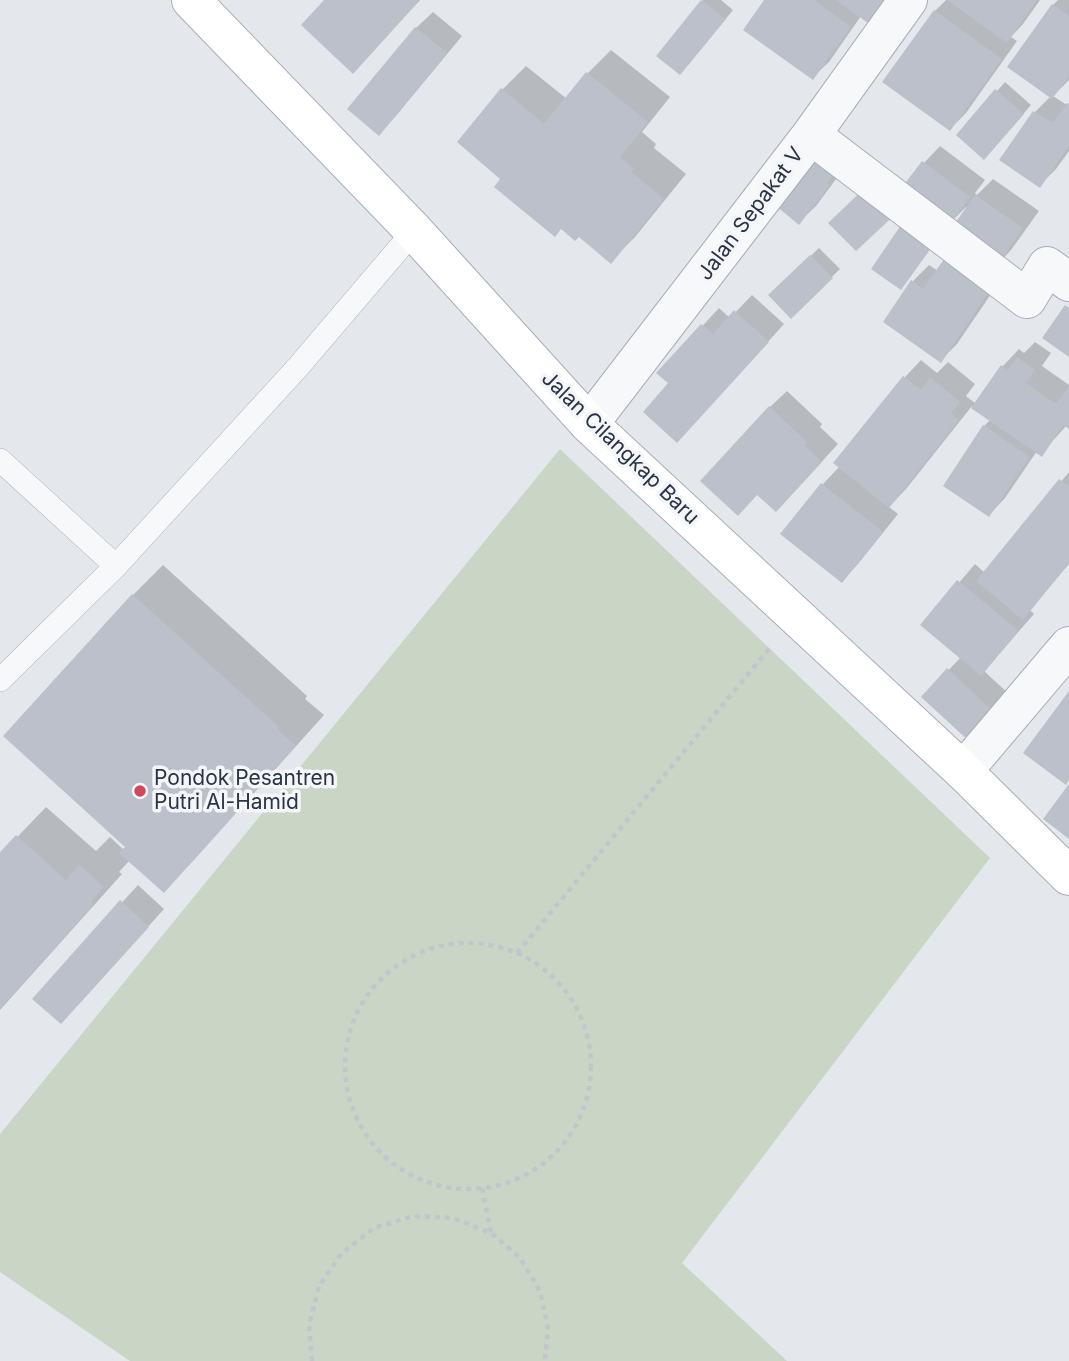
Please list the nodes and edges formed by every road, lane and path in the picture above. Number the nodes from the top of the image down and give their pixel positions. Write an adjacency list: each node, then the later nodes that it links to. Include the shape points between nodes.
1 (191, 0): 4 (street, Jalan Cilangkap Baru)
2 (908, 0): 3 (street, Jalan Sepakat V)
3 (811, 135): 5 (street, via 1027,299 1047,266); 6 (street, Jalan Sepakat V)
4 (414, 231): 6 (street, Jalan Cilangkap Baru); 8 (lane, via 298,367)
5 (1069, 282)
6 (589, 424): 9 (street, Jalan Cilangkap Baru)
7 (0, 460): 8 (lane)
8 (116, 566): 11 (lane)
9 (797, 616): 12 (street, Jalan Cilangkap Baru); 14 (path)
10 (1069, 646): 12 (street)
11 (0, 680)
12 (963, 771): 13 (street, Jalan Cilangkap Baru)
13 (1069, 876)
14 (517, 953): 15 (path, via 549,973 573,1002 588,1038 591,1075 582,1113 562,1146 534,1171 499,1187); 15 (path, via 475,942 433,947 395,966 365,997 348,1036 344,1079 355,1120 380,1155 415,1179 457,1190)
15 (482, 1188): 16 (path)
16 (491, 1233): 17 (path, via 453,1218 413,1216 374,1228 342,1253 319,1286 309,1326); 18 (path, via 520,1258 540,1291 548,1328)
17 (312, 1361)
18 (545, 1361)

